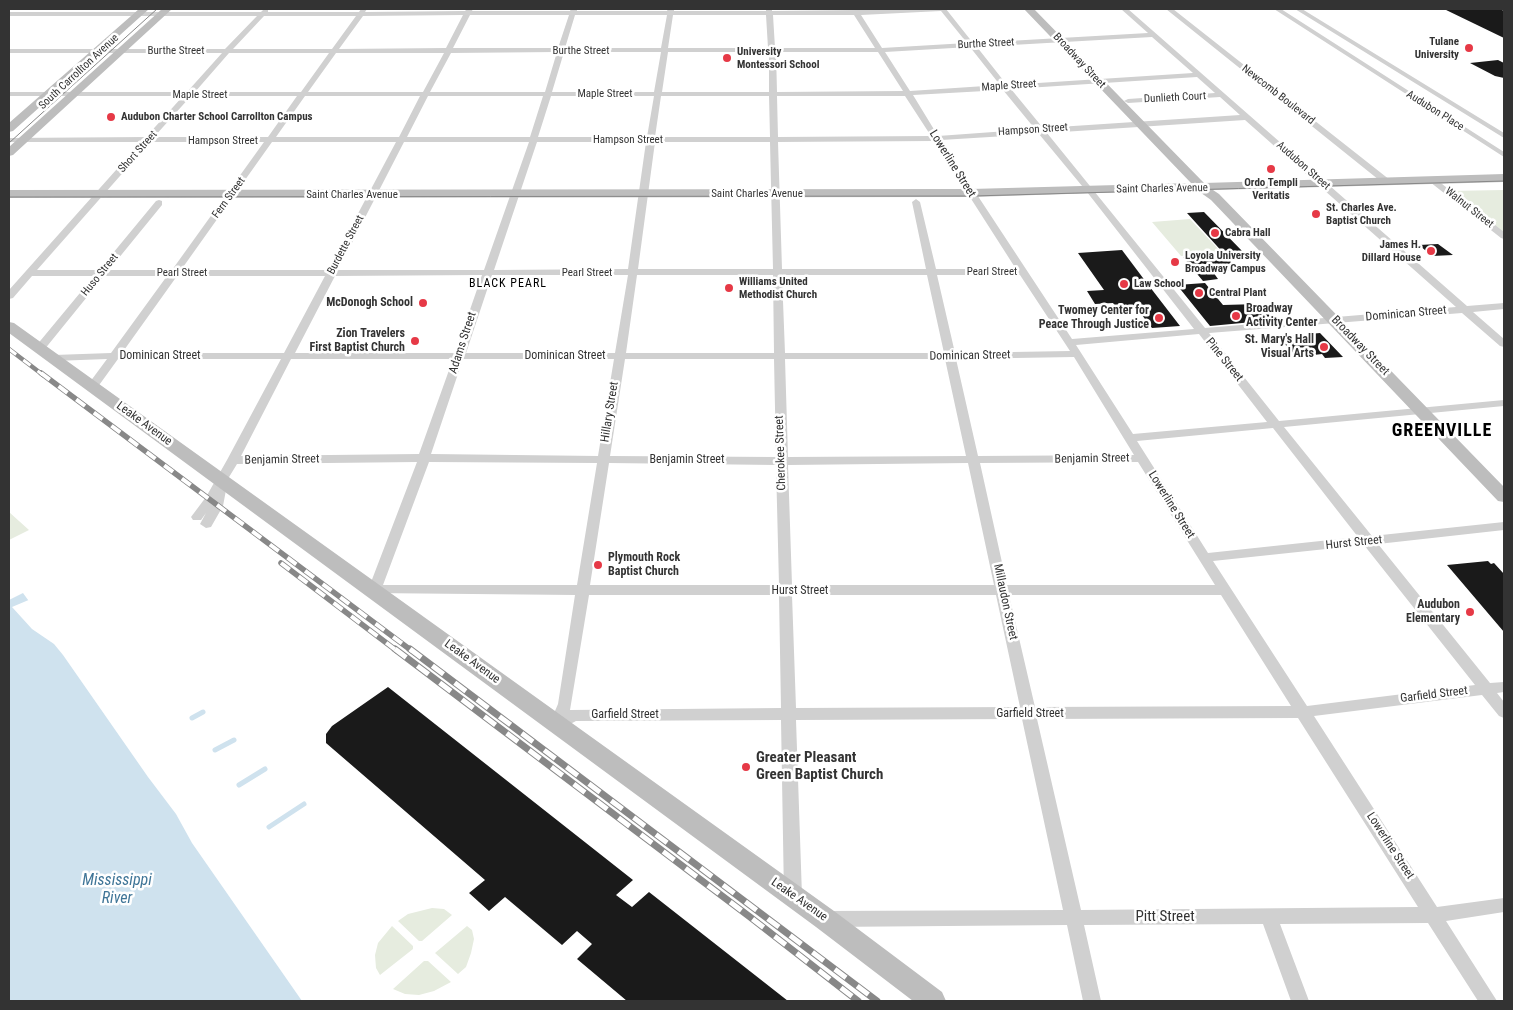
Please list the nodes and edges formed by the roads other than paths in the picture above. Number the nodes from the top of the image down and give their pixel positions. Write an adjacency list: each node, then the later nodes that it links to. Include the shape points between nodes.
1 (26, 9): 19 (street)
2 (943, 9): 17 (street); 23 (street, Pine Street)
3 (1028, 9): 22 (main road, Broadway Street)
4 (1037, 9): 22 (main road, Broadway Street)
5 (1124, 9): 21 (street, Audubon Street)
6 (1169, 9): 69 (street, Newcomb Boulevard)
7 (1277, 9): 35 (street, Audubon Place)
8 (1298, 9): 34 (street, Audubon Place)
9 (141, 11): 10 (street); 19 (street); 26 (main road, South Carrollton Avenue)
10 (164, 11): 11 (street); 27 (main road, South Carrollton Avenue)
11 (265, 11): 12 (street); 28 (street, Short Street)
12 (363, 11): 13 (street); 29 (street, Fern Street)
13 (468, 11): 14 (street); 30 (street, Burdette Street)
14 (573, 11): 15 (street); 31 (street, Adams Street)
15 (671, 11): 16 (street); 32 (street, Hillary Street)
16 (769, 11): 17 (street); 33 (street, Cherokee Street)
17 (856, 11): 24 (street, Lowerline Street)
18 (9, 14): 19 (street)
19 (19, 14): 20 (street)
20 (9, 22)
21 (1154, 35): 22 (street, Burthe Street); 36 (street, Audubon Street)
22 (1063, 40): 23 (street, Burthe Street); 37 (main road, Broadway Street)
23 (971, 45): 24 (street, Burthe Street); 38 (street, Pine Street)
24 (882, 50): 33 (street, Burthe Street); 39 (street, Lowerline Street)
25 (9, 51): 26 (street, Burthe Street)
26 (96, 51): 27 (street, Burthe Street); 41 (main road, South Carrollton Avenue)
27 (120, 51): 28 (street, Burthe Street); 42 (main road, South Carrollton Avenue)
28 (227, 51): 29 (street, Burthe Street); 46 (street, Short Street)
29 (334, 51): 30 (street, Burthe Street); 47 (street, Fern Street)
30 (448, 51): 31 (street, Burthe Street); 48 (street, Burdette Street)
31 (561, 51): 32 (street, Burthe Street); 43 (street, Adams Street)
32 (665, 51): 33 (street, Burthe Street); 44 (street, Hillary Street)
33 (772, 51): 45 (street, Cherokee Street)
34 (1389, 65): 35 (street); 55 (street, Audubon Place)
35 (1366, 67): 66 (street, Audubon Place)
36 (1200, 75): 37 (street, Maple Street); 49 (street, Audubon Street)
37 (1102, 80): 38 (street, Maple Street); 50 (main road, Broadway Street); 52 (main road, Broadway Street)
38 (1004, 86): 39 (street, Maple Street); 54 (street, Pine Street)
39 (909, 93): 45 (street, Maple Street); 56 (street, Lowerline Street)
40 (9, 94): 41 (street, Maple Street)
41 (47, 94): 42 (street, Maple Street); 53 (main road, South Carrollton Avenue)
42 (73, 94): 46 (street, Maple Street); 58 (main road, South Carrollton Avenue)
43 (547, 94): 44 (street, Maple Street); 48 (street, Maple Street); 64 (street, Adams Street)
44 (658, 94): 45 (street, Maple Street); 59 (street, Hillary Street)
45 (772, 94): 60 (street, Cherokee Street)
46 (189, 95): 47 (street, Maple Street); 61 (street, Short Street)
47 (303, 95): 48 (street, Maple Street); 62 (street, Fern Street)
48 (425, 95): 63 (street, Burdette Street)
49 (1222, 96): 50 (street, Dunlieth Court); 51 (street, Audubon Street)
50 (1128, 101): 52 (main road, Broadway Street)
51 (1247, 117): 52 (street, Hampson Street); 70 (street, Audubon Street)
52 (1145, 124): 54 (street, Hampson Street); 73 (main road, Broadway Street)
53 (9, 129)
54 (1040, 130): 56 (street, Hampson Street); 75 (street, Pine Street)
55 (1504, 136)
56 (935, 138): 60 (street, Hampson Street); 80 (street, Lowerline Street)
57 (9, 140): 58 (street, Hampson Street)
58 (23, 140): 61 (street, Hampson Street); 65 (main road, South Carrollton Avenue)
59 (651, 140): 60 (street, Hampson Street); 64 (street, Hampson Street); 78 (street, Hillary Street)
60 (773, 140): 79 (street, Cherokee Street)
61 (149, 141): 62 (street, Hampson Street); 76 (street, Short Street)
62 (270, 141): 63 (street, Hampson Street); 81 (street, Fern Street)
63 (400, 141): 64 (street, Hampson Street); 82 (street, Burdette Street)
64 (533, 141): 77 (street, Adams Street)
65 (9, 153)
66 (1504, 155)
67 (1504, 178): 68 (main road, Saint Charles Avenue)
68 (1433, 180): 69 (main road, Saint Charles Avenue); 72 (street, Walnut Street)
69 (1387, 182): 70 (main road, Saint Charles Avenue)
70 (1329, 188): 72 (main road, Saint Charles Avenue); 73 (main road, Saint Charles Avenue); 98 (street, Audubon Street)
71 (1504, 188): 72 (main road, Saint Charles Avenue)
72 (1445, 189): 86 (street, Walnut Street)
73 (1210, 191): 75 (main road, Saint Charles Avenue); 99 (main road, Broadway Street)
74 (9, 194): 76 (main road, Saint Charles Avenue)
75 (1093, 195): 80 (main road, Saint Charles Avenue); 101 (street, Pine Street)
76 (96, 198): 81 (main road, Saint Charles Avenue); 84 (main road, Saint Charles Avenue); 85 (main road, Saint Charles Avenue); 91 (street, Short Street)
77 (512, 198): 78 (main road, Saint Charles Avenue); 82 (main road, Saint Charles Avenue); 95 (street, Adams Street)
78 (642, 198): 79 (main road, Saint Charles Avenue); 87 (street, Hillary Street)
79 (774, 198): 80 (main road, Saint Charles Avenue); 83 (main road, Saint Charles Avenue); 88 (street, Cherokee Street)
80 (974, 198): 83 (main road, Saint Charles Avenue); 90 (street, Lowerline Street)
81 (228, 199): 82 (main road, Saint Charles Avenue); 85 (main road, Saint Charles Avenue); 93 (street, Fern Street)
82 (370, 199): 94 (street, Burdette Street)
83 (916, 202): 89 (street, Millaudon Street)
84 (9, 203)
85 (159, 203): 92 (street, Huso Street)
86 (1504, 236)
87 (632, 272): 88 (street, Pearl Street); 95 (street, Pearl Street); 107 (street, Hillary Street)
88 (776, 272): 89 (street, Pearl Street); 108 (street, Cherokee Street)
89 (933, 272): 90 (street, Pearl Street); 109 (street, Millaudon Street)
90 (1024, 272): 102 (street, Lowerline Street)
91 (30, 273): 92 (street, Pearl Street); 96 (street, Short Street)
92 (102, 273): 93 (street, Pearl Street); 104 (street, Huso Street)
93 (175, 273): 94 (street, Pearl Street); 106 (street, Fern Street)
94 (331, 273): 95 (street, Pearl Street); 110 (street, Burdette Street)
95 (486, 273): 111 (street, Adams Street)
96 (9, 296)
97 (1504, 306): 98 (street, Dominican Street)
98 (1465, 309): 99 (street, Dominican Street); 103 (street, Audubon Street)
99 (1335, 320): 101 (street, Dominican Street); 115 (main road, Broadway Street)
100 (9, 326): 104 (main road, Leake Avenue)
101 (1201, 331): 102 (street, Dominican Street); 116 (street, Pine Street)
102 (1069, 342): 105 (street, Lowerline Street)
103 (1504, 344)
104 (40, 348): 112 (main road, Leake Avenue)
105 (1076, 354): 109 (street, Dominican Street); 117 (street, Lowerline Street)
106 (115, 356): 110 (street, Dominican Street); 112 (street, Dominican Street); 113 (street, Fern Street)
107 (619, 356): 108 (street, Dominican Street); 111 (street, Dominican Street); 121 (street, Hillary Street)
108 (779, 356): 109 (street, Dominican Street); 123 (street, Cherokee Street)
109 (950, 356): 122 (street, Millaudon Street)
110 (287, 357): 111 (street, Dominican Street); 120 (street, Burdette Street)
111 (458, 357): 118 (street, Adams Street)
112 (54, 358): 113 (main road, Leake Avenue)
113 (93, 386): 124 (main road, Leake Avenue)
114 (1504, 403): 115 (street, Benjamin Street)
115 (1423, 411): 116 (street, Benjamin Street); 125 (main road, Broadway Street)
116 (1276, 424): 117 (street, Benjamin Street); 128 (street, Pine Street)
117 (1130, 438): 119 (street, Lowerline Street)
118 (424, 458): 120 (street, Benjamin Street); 121 (street, Benjamin Street); 130 (street, Adams Street)
119 (1141, 458): 122 (street, Benjamin Street); 129 (street, Lowerline Street)
120 (233, 460): 124 (street, Burdette Street)
121 (602, 460): 123 (street, Benjamin Street); 133 (street, Hillary Street)
122 (973, 460): 123 (street, Benjamin Street); 131 (street, Millaudon Street)
123 (782, 461): 134 (street, Cherokee Street)
124 (222, 480): 126 (street, Burdette Street, via 217,506); 130 (main road, Leake Avenue)
125 (1504, 497)
126 (202, 521)
127 (1504, 526): 128 (street, Hurst Street)
128 (1369, 541): 129 (street, Hurst Street); 136 (street, Pine Street)
129 (1204, 558): 132 (street, Lowerline Street)
130 (375, 590): 133 (street, Hurst Street); 141 (main road, Leake Avenue)
131 (1002, 590): 132 (street, Hurst Street); 134 (street, Hurst Street); 140 (street, Millaudon Street)
132 (1225, 590): 137 (street, Lowerline Street)
133 (582, 591): 134 (street, Hurst Street); 141 (street, Hillary Street, via 565,704)
134 (785, 591): 139 (street, Cherokee Street)
135 (1504, 687): 136 (street, Garfield Street)
136 (1485, 689): 137 (street, Garfield Street); 138 (street, Pine Street)
137 (1304, 712): 140 (street, Garfield Street); 144 (street, Lowerline Street)
138 (1504, 712)
139 (788, 714): 140 (street, Garfield Street); 141 (street, Garfield Street, via 573,715); 142 (street, Cherokee Street)
140 (1029, 714): 145 (street, Millaudon Street)
141 (557, 725): 142 (main road, Leake Avenue)
142 (793, 896): 147 (main road, Leake Avenue)
143 (1504, 905): 144 (street, Pitt Street)
144 (1435, 915): 146 (street, Pitt Street); 151 (street, Lowerline Street)
145 (1074, 917): 146 (street, Pitt Street); 147 (street, Pitt Street); 149 (street, Millaudon Street)
146 (1270, 917): 150 (street)
147 (825, 919): 148 (main road, Leake Avenue)
148 (933, 1001)
149 (1092, 1001)
150 (1300, 1001)
151 (1488, 1001)

